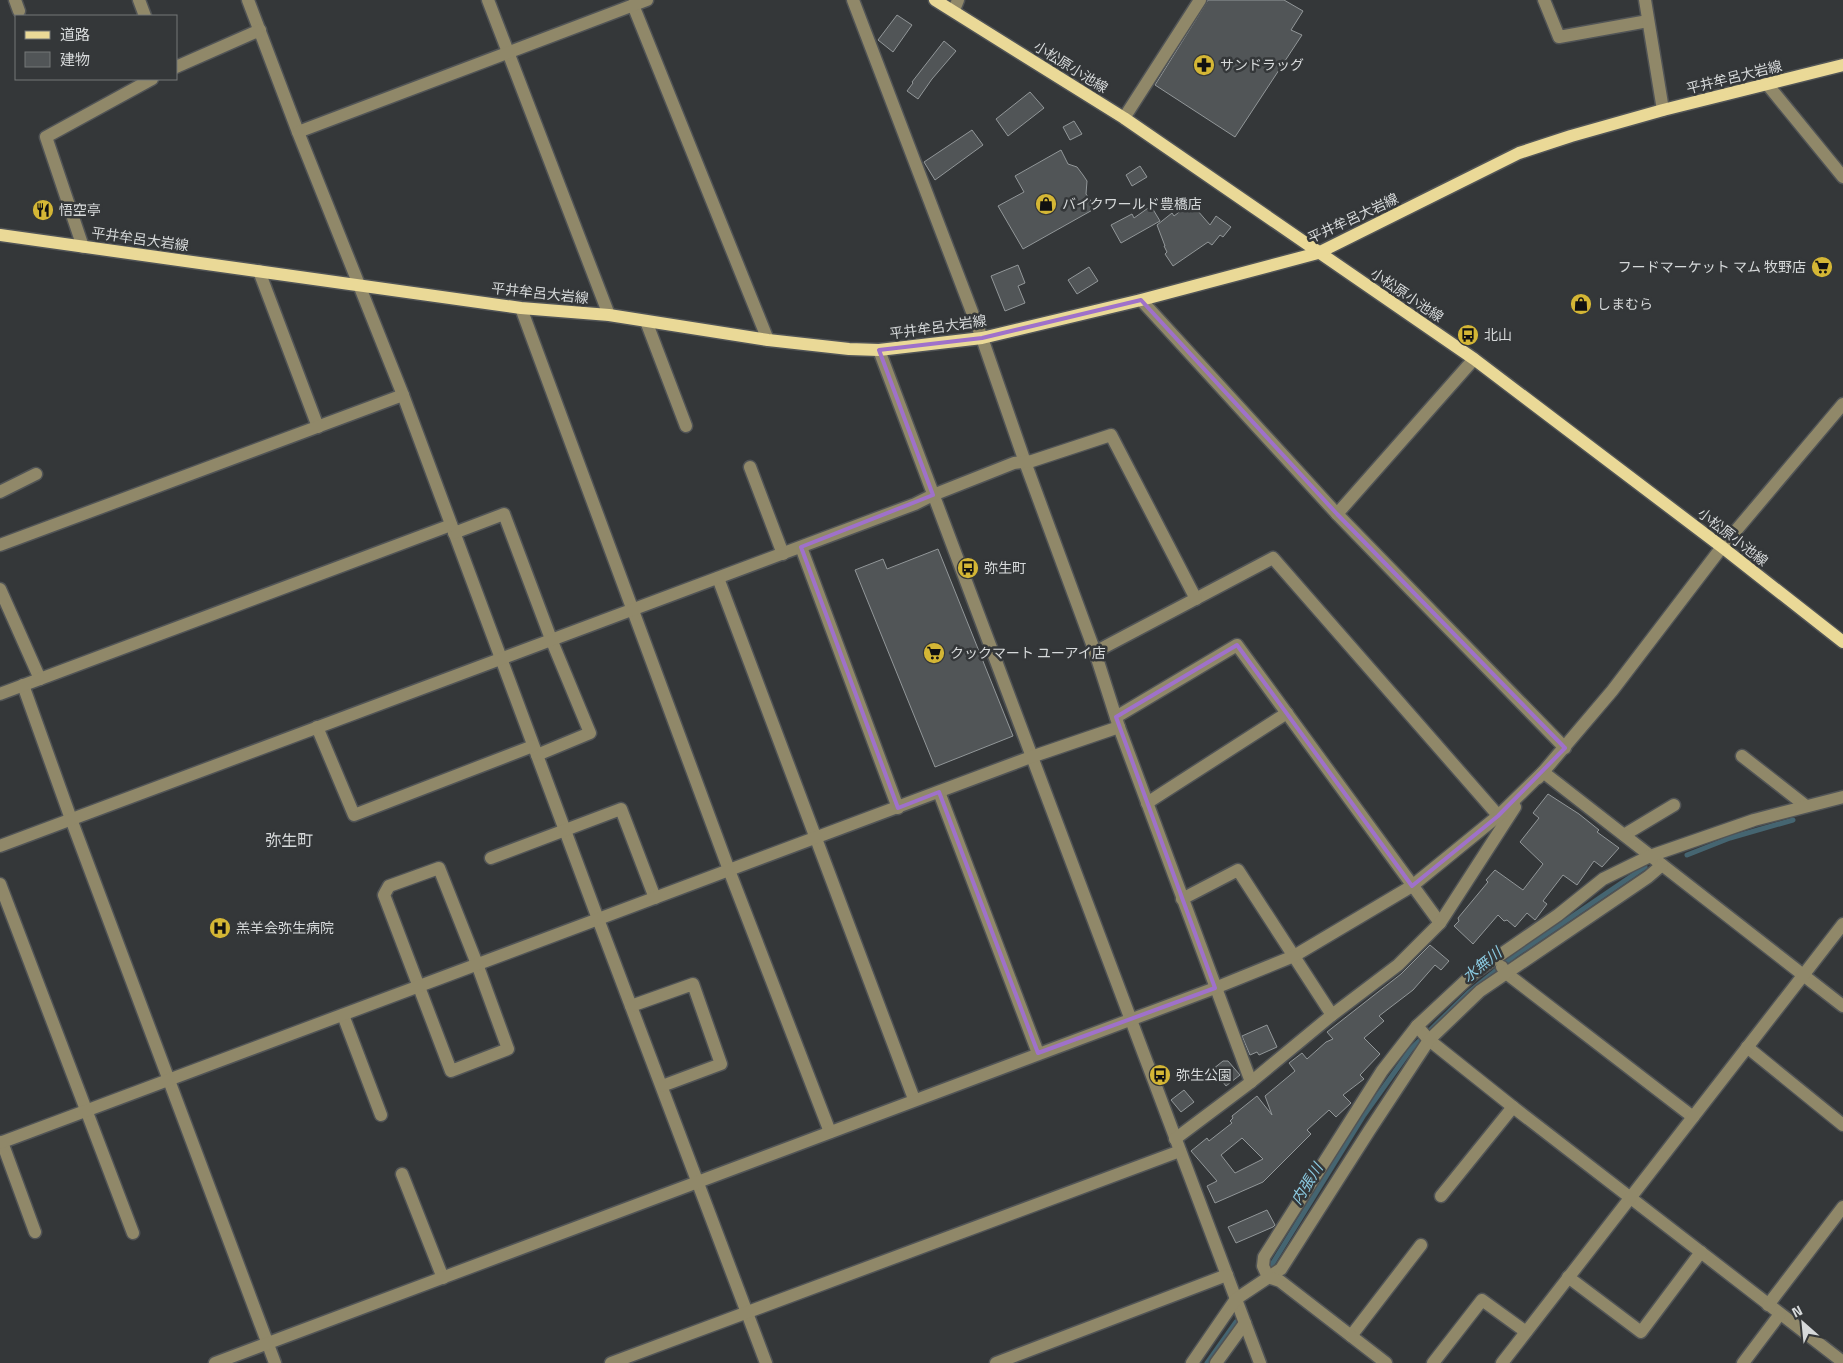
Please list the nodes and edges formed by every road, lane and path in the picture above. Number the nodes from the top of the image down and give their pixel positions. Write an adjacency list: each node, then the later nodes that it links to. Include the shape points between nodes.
1 (139, 0): 12 (street)
2 (248, 0): 14 (street)
3 (488, 0): 15 (street)
4 (646, 0): 10 (street)
5 (853, 0): 33 (street)
6 (935, 0): 11 (main road, 小松原小池線)
7 (1200, 0): 21 (street)
8 (1544, 0): 13 (street, via 1559,37)
9 (1645, 0): 13 (street)
10 (633, 5): 15 (street); 34 (street)
11 (956, 5): 21 (main road, 小松原小池線)
12 (145, 15)
13 (1648, 21): 20 (street)
14 (260, 30): 17 (street); 22 (street)
15 (508, 54): 22 (street); 31 (street)
16 (1843, 65): 19 (main road, 平井牟呂大岩線)
17 (178, 66)
18 (150, 80): 25 (street, via 46,137)
19 (1768, 84): 20 (main road, 平井牟呂大岩線); 23 (street)
20 (1663, 110): 26 (main road, 平井牟呂大岩線, via 1519,153)
21 (1124, 118): 26 (main road, 小松原小池線)
22 (298, 132): 28 (street)
23 (1843, 177)
24 (0, 236): 25 (main road, 平井牟呂大岩線)
25 (83, 247): 27 (main road, 平井牟呂大岩線)
26 (1318, 253): 29 (main road, 平井牟呂大岩線); 36 (main road, 小松原小池線)
27 (259, 271): 28 (main road, 平井牟呂大岩線); 40 (street)
28 (360, 285): 30 (main road, 平井牟呂大岩線); 37 (street)
29 (1141, 300): 33 (main road, 平井牟呂大岩線); 46 (street)
30 (521, 308): 31 (main road, 平井牟呂大岩線); 55 (street)
31 (609, 315): 32 (main road, 平井牟呂大岩線)
32 (646, 321): 34 (main road, 平井牟呂大岩線); 39 (street)
33 (982, 338): 35 (main road, 平井牟呂大岩線); 41 (street)
34 (768, 340): 35 (main road, 平井牟呂大岩線)
35 (879, 350): 45 (street)
36 (1474, 359): 46 (street); 50 (main road, 小松原小池線)
37 (403, 395): 40 (street); 47 (street)
38 (1843, 404): 50 (street)
39 (686, 426)
40 (318, 427): 48 (street)
41 (1025, 462): 45 (street, via 1014,463); 54 (street, via 1111,435); 58 (street)
42 (750, 467): 51 (street)
43 (36, 474): 44 (street)
44 (0, 492)
45 (933, 495): 49 (street); 69 (street)
46 (1337, 514): 66 (street)
47 (452, 529): 56 (street, via 504,514); 59 (street); 60 (street)
48 (0, 545)
49 (801, 547): 51 (street); 76 (street)
50 (1722, 547): 57 (main road, 小松原小池線); 66 (street, via 1612,691)
51 (783, 554): 52 (street)
52 (718, 578): 55 (street); 81 (street)
53 (0, 589): 60 (street)
54 (1196, 599): 58 (street); 78 (street, via 1273,558)
55 (633, 609): 56 (street); 86 (street)
56 (551, 639): 59 (street); 67 (street, via 590,732)
57 (1843, 642)
58 (1095, 652): 64 (street)
59 (500, 658): 65 (street); 67 (street)
60 (40, 678): 61 (street)
61 (23, 685): 62 (street); 77 (street)
62 (0, 694)
63 (1286, 713): 64 (street, via 1237,645); 73 (street); 88 (street)
64 (1118, 722): 69 (street); 73 (street)
65 (317, 727): 67 (street, via 354,815); 77 (street)
66 (1564, 748): 70 (street)
67 (535, 751): 79 (street)
68 (1742, 756): 75 (street)
69 (1031, 757): 71 (street); 105 (street)
70 (1542, 772): 78 (street); 80 (street)
71 (940, 792): 76 (street); 109 (street)
72 (1843, 797): 75 (street)
73 (1147, 803): 90 (street)
74 (1674, 804): 80 (street)
75 (1806, 806): 83 (street, via 1754,820)
76 (898, 808): 81 (street)
77 (71, 819): 82 (street); 110 (street)
78 (1501, 820): 88 (street); 92 (street)
79 (565, 829): 84 (street); 89 (street, via 621,808); 91 (street)
80 (1624, 836): 83 (street)
81 (815, 838): 86 (street); 113 (street)
82 (0, 846)
83 (1650, 856): 85 (street); 95 (street, via 1603,879)
84 (490, 858)
85 (1662, 865): 97 (street); 98 (street)
86 (729, 870): 89 (street); 119 (street)
87 (0, 884): 115 (street)
88 (1412, 886): 92 (street); 94 (street)
89 (655, 898): 91 (street)
90 (1182, 900): 94 (street, via 1238,870); 100 (street)
91 (598, 919): 96 (street); 101 (street)
92 (1440, 923): 104 (street, via 1398,965)
93 (1843, 924): 98 (street)
94 (1294, 956): 100 (street); 104 (street)
95 (1497, 958): 97 (street); 106 (street, via 1474,973)
96 (478, 964): 99 (street); 99 (street, via 508,1049 450,1071); 99 (street, via 439,868 389,886 384,895)
97 (1506, 973): 107 (street, via 1480,991); 117 (street)
98 (1804, 975): 102 (street); 108 (street)
99 (418, 986): 103 (street)
100 (1215, 988): 105 (street); 111 (street)
101 (631, 1006): 112 (street); 112 (street, via 693,984 721,1064)
102 (1843, 1006)
103 (343, 1015): 110 (street); 116 (street)
104 (1332, 1016): 111 (street)
105 (1130, 1019): 109 (street); 120 (street)
106 (1417, 1026): 107 (street); 133 (street, via 1382,1071 1264,1257 1263,1266)
107 (1430, 1040): 114 (street); 133 (street, via 1280,1269)
108 (1747, 1047): 117 (street); 118 (street)
109 (1038, 1053): 113 (street)
110 (168, 1080): 115 (street); 143 (street)
111 (1251, 1082): 120 (street)
112 (662, 1086): 124 (street)
113 (914, 1099): 119 (street)
114 (1513, 1107): 125 (street); 126 (street)
115 (86, 1111): 121 (street); 129 (street)
116 (381, 1114)
117 (1693, 1117): 126 (street)
118 (1843, 1124)
119 (830, 1132): 124 (street)
120 (1175, 1139): 122 (street)
121 (1, 1143): 128 (street)
122 (1180, 1151): 132 (street); 138 (street)
123 (402, 1174): 135 (street)
124 (699, 1182): 135 (street); 138 (street)
125 (1441, 1196)
126 (1630, 1198): 131 (street); 134 (street)
127 (1843, 1207): 137 (street)
128 (35, 1232)
129 (133, 1233)
130 (1421, 1245): 142 (street)
131 (1701, 1252): 134 (street, via 1641,1332); 137 (street)
132 (1227, 1275): 136 (street); 149 (street)
133 (1268, 1277): 136 (street); 142 (street, via 1280,1281)
134 (1568, 1277): 141 (street)
135 (442, 1278): 143 (street)
136 (1236, 1299): 140 (street); 150 (street)
137 (1768, 1305): 139 (street)
138 (748, 1313): 147 (street); 148 (street)
139 (1780, 1314): 144 (street); 156 (street)
140 (1245, 1323): 151 (street); 152 (street)
141 (1526, 1332): 154 (street, via 1482,1300); 155 (street)
142 (1351, 1336): 153 (street)
143 (268, 1343): 145 (street); 146 (street)
144 (1843, 1362)
145 (215, 1363)
146 (276, 1363)
147 (611, 1363)
148 (766, 1363)
149 (996, 1363)
150 (1192, 1363)
151 (1216, 1363)
152 (1260, 1363)
153 (1386, 1363)
154 (1433, 1363)
155 (1502, 1363)
156 (1743, 1363)

